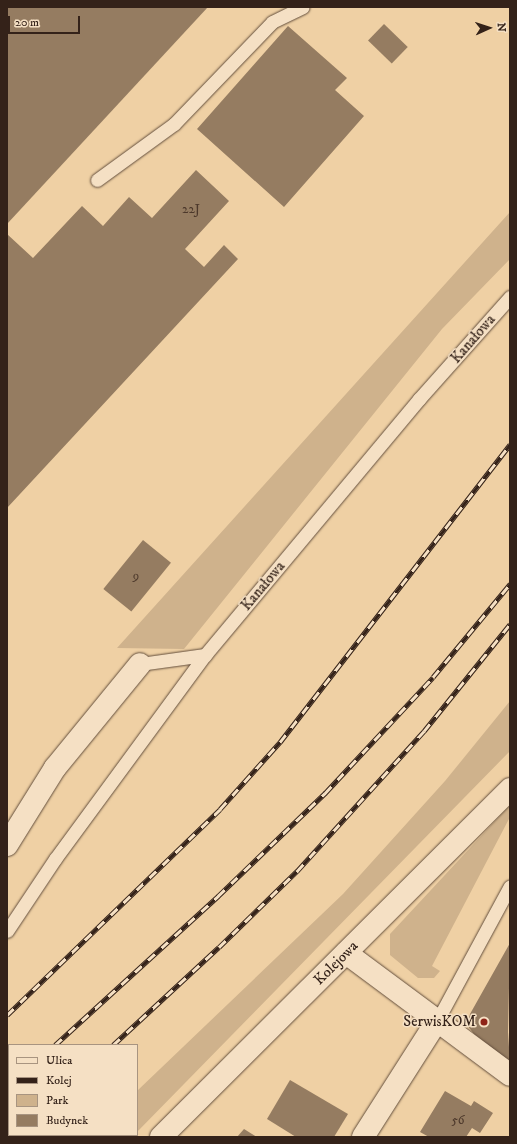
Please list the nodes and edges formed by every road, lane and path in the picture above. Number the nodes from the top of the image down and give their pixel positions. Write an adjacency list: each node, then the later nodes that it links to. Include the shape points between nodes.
1 (303, 7): 2 (lane, via 272,22 174,124)
2 (97, 180)
3 (510, 296): 4 (lane, Kanałowa, via 419,399)
4 (204, 655): 5 (lane); 9 (lane, Kanałowa, via 55,859)
5 (140, 664): 7 (street, via 56,768)
6 (510, 789): 10 (street, Kolejowa)
7 (7, 845)
8 (510, 886): 11 (lane)
9 (7, 931)
10 (346, 953): 11 (street); 13 (street, Kolejowa)
11 (437, 1021): 12 (street); 14 (street)
12 (510, 1075)
13 (161, 1137)
14 (363, 1137)

